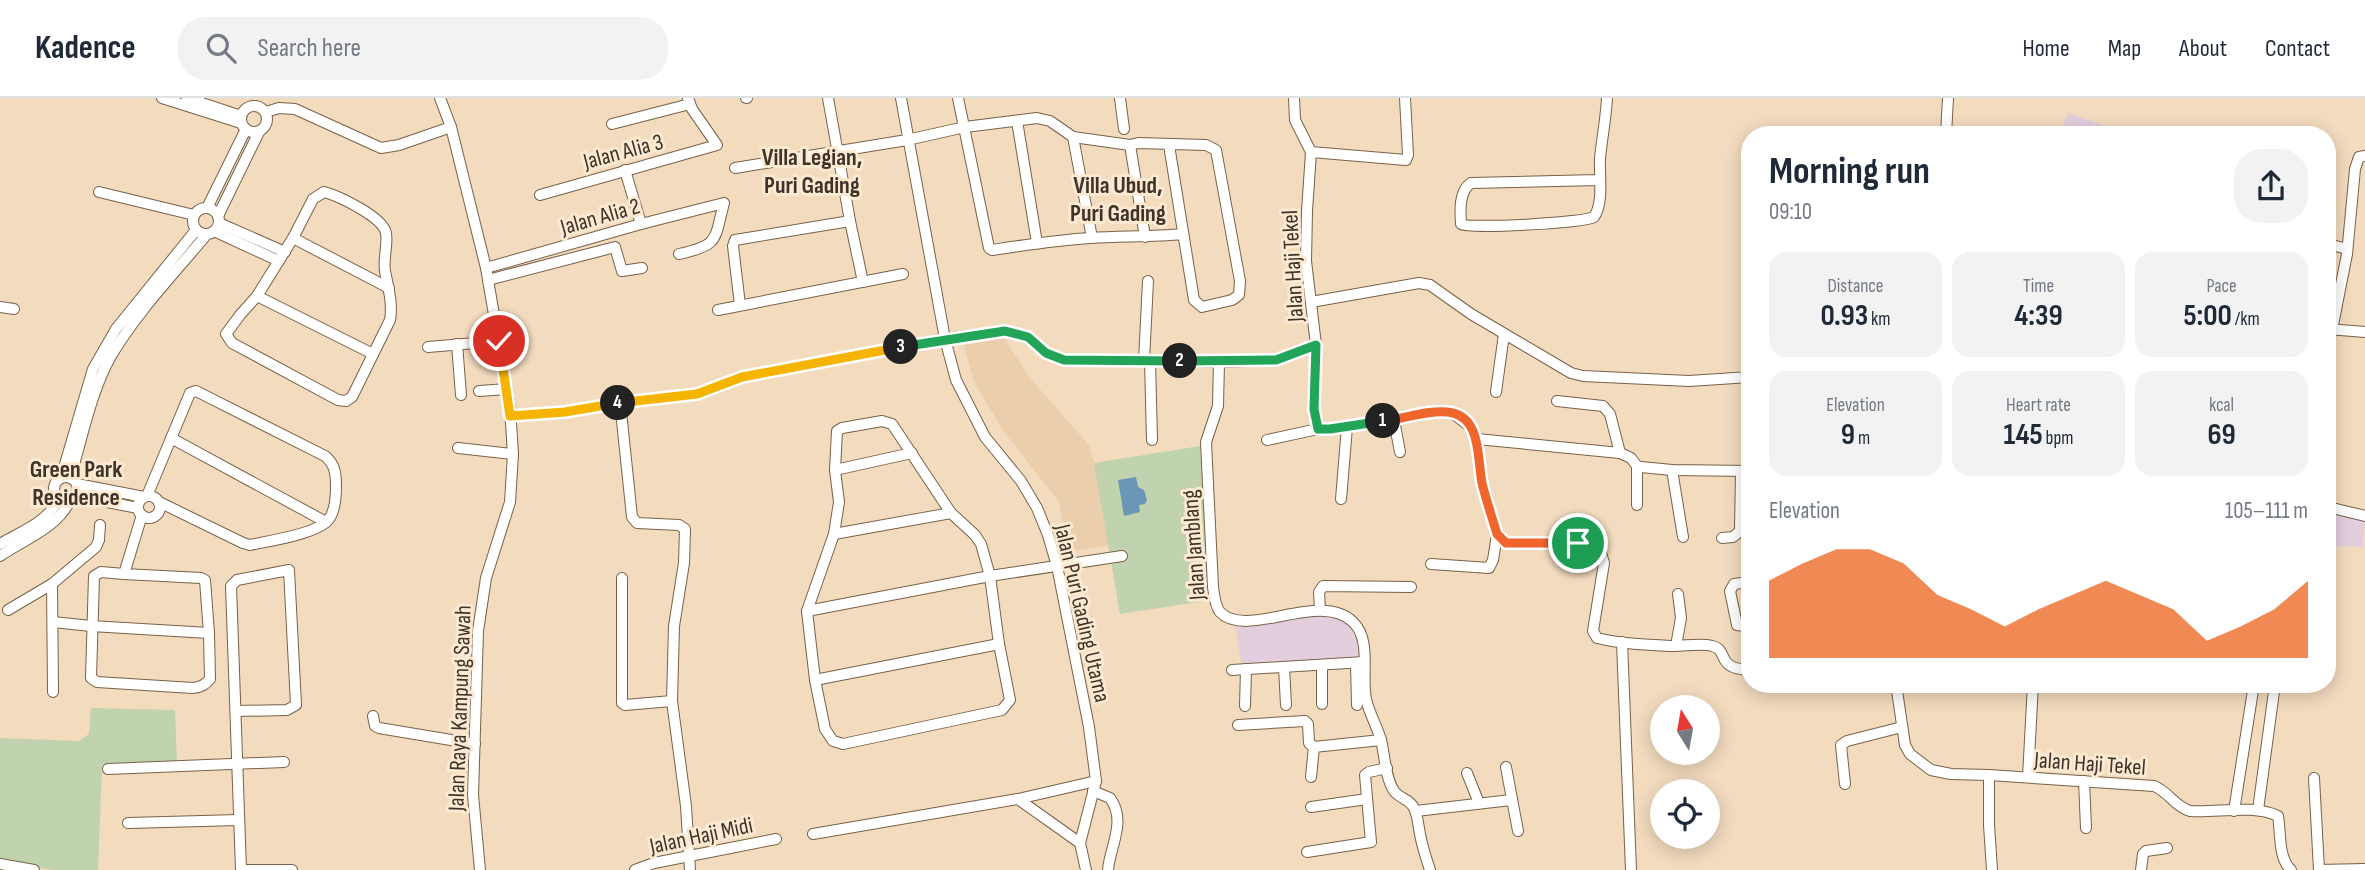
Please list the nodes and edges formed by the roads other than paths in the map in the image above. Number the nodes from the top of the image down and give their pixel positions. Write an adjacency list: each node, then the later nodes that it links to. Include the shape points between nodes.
1 (162, 98): 15 (street)
2 (187, 98): 15 (street)
3 (440, 98): 18 (street, Jalan Raya Kampung Sawah)
4 (828, 98): 26 (street)
5 (901, 98): 23 (street, Jalan Puri Gading Utama)
6 (958, 98): 19 (street)
7 (1120, 98): 20 (street)
8 (1294, 98): 27 (street, via 1295,120)
9 (1405, 98): 27 (street, via 1406,160)
10 (1607, 98): 31 (street)
11 (1948, 98): 17 (street)
12 (689, 101): 16 (street); 30 (street, Jalan Alia 3, via 717,145)
13 (266, 112): 15 (street, via 255,106 246,108); 18 (street, via 295,109 381,148); 21 (street, via 267,124)
14 (1017, 121): 19 (street); 22 (street, via 1050,121); 43 (street)
15 (243, 123): 21 (street); 34 (street)
16 (612, 124)
17 (1946, 126)
18 (451, 127): 48 (street, Jalan Raya Kampung Sawah)
19 (960, 129): 23 (street); 43 (street, via 989,248)
20 (1124, 129)
21 (259, 132): 38 (street)
22 (1073, 137): 24 (street); 42 (street)
23 (907, 140): 26 (street); 65 (street, Jalan Puri Gading Utama)
24 (1130, 145): 25 (street); 40 (street)
25 (1169, 145): 39 (street); 39 (street, via 1206,145 1217,152 1240,281 1237,298 1209,307 1197,304)
26 (837, 151): 29 (street); 36 (street)
27 (1311, 152): 57 (street, Jalan Haji Tekel, via 1306,261)
28 (2365, 156): 45 (street, via 2359,157 2355,169)
29 (735, 168)
30 (625, 170): 33 (street, Jalan Alia 3); 37 (street)
31 (1599, 180): 31 (street, via 1598,209 1589,220 1461,224 1462,194 1471,183)
32 (99, 192): 35 (street)
33 (540, 195)
34 (207, 208): 35 (street); 38 (street)
35 (194, 215): 38 (street, via 192,221)
36 (850, 221): 53 (street); 58 (street, via 735,240)
37 (641, 224): 46 (street, Jalan Alia 2, via 724,203 713,242); 48 (street, Jalan Alia 2)
38 (211, 227): 47 (street); 97 (street, via 110,357)
39 (1183, 234): 40 (street)
40 (1145, 237): 42 (street)
41 (293, 238): 47 (street); 54 (street); 54 (street, via 313,199 324,192 375,217 384,227)
42 (1093, 238): 43 (street)
43 (1037, 243)
44 (2336, 246): 45 (street)
45 (2347, 249): 56 (street)
46 (679, 254)
47 (282, 257): 55 (street)
48 (486, 268): 51 (street, Jalan Raya Kampung Sawah)
49 (642, 268): 51 (street, via 622,271 615,247)
50 (903, 274): 53 (street)
51 (488, 279): 66 (street, Jalan Raya Kampung Sawah)
52 (1148, 281): 71 (street)
53 (863, 282): 58 (street)
54 (388, 288): 70 (street, via 390,320)
55 (257, 296): 70 (street); 70 (street, via 226,334 232,343 338,400 352,397)
56 (2336, 301)
57 (1311, 302): 64 (street, via 1419,283 1430,285); 68 (street, Jalan Haji Tekel)
58 (740, 305): 61 (street)
59 (0, 307): 60 (street)
60 (14, 309)
61 (718, 310)
62 (2336, 330): 63 (street)
63 (2365, 332)
64 (1504, 334): 73 (street, via 1583,376 1689,381); 76 (street)
65 (945, 339): 71 (street, via 1005,331 1028,337 1046,353 1064,360); 79 (street, via 742,377 697,394); 121 (street, Jalan Puri Gading Utama, via 960,391 985,437 1037,508)
66 (499, 341): 67 (street); 74 (street, Jalan Raya Kampung Sawah)
67 (457, 344): 69 (street); 77 (street)
68 (1316, 345): 72 (street, via 1276,360); 83 (street, Jalan Haji Tekel, via 1314,409)
69 (428, 347)
70 (373, 354)
71 (1147, 361): 72 (street); 86 (street)
72 (1219, 362): 130 (street, Jalan Jamblang, via 1218,406 1206,442 1217,610 1243,620)
73 (1741, 378)
74 (507, 389): 75 (street); 80 (street, Jalan Raya Kampung Sawah)
75 (479, 391)
76 (1496, 392)
77 (461, 396)
78 (1557, 401): 91 (street, via 1603,406 1610,414)
79 (620, 402): 80 (street); 151 (street, via 632,517 637,523 685,529 674,626)
80 (510, 416): 92 (street, Jalan Raya Kampung Sawah)
81 (1394, 420): 82 (street); 85 (street, via 1451,412 1472,428); 89 (street)
82 (1347, 427): 83 (street); 101 (street)
83 (1318, 429): 87 (street)
84 (171, 438): 98 (street); 111 (street); 111 (street, via 190,393 196,391 325,456 335,469 336,490)
85 (1477, 439): 91 (street); 114 (street, via 1482,481)
86 (1152, 440)
87 (1267, 440)
88 (458, 448): 92 (street)
89 (1400, 452)
90 (912, 453): 94 (street); 94 (street, via 887,422 842,428 836,438); 106 (street)
91 (1620, 453): 93 (street)
92 (513, 454): 161 (street, Jalan Raya Kampung Sawah, via 510,502 482,602)
93 (1637, 466): 95 (street); 103 (street)
94 (835, 470): 113 (street, via 839,502)
95 (1672, 470): 96 (street); 115 (street)
96 (1741, 471)
97 (69, 480): 98 (street); 99 (street, via 78,490); 100 (street, via 54,488)
98 (146, 497): 102 (street); 105 (street, via 139,502)
99 (73, 498): 100 (street); 105 (street); 118 (street, via 62,515)
100 (58, 499): 117 (street, via 45,517)
101 (1341, 499)
102 (159, 502): 107 (street); 108 (street)
103 (1637, 505)
104 (2336, 508): 109 (street)
105 (140, 511): 107 (street, via 148,517); 122 (street)
106 (951, 513): 113 (street); 123 (street, via 981,544)
107 (157, 514): 108 (street)
108 (182, 514): 111 (street, via 250,545)
109 (2365, 516)
110 (1741, 521): 116 (street, via 1740,531)
111 (326, 522)
112 (100, 525): 126 (street, via 96,547)
113 (834, 534): 131 (street)
114 (1497, 534): 120 (street, via 1489,568); 136 (street, via 1506,543 1578,543 1600,550 1604,563 1593,635)
115 (1683, 537)
116 (1722, 538)
117 (0, 544)
118 (0, 556)
119 (1122, 556): 121 (street)
120 (1431, 564)
121 (1057, 566): 123 (street); 175 (street, Jalan Puri Gading Utama, via 1089,727)
122 (124, 573): 133 (street, via 94,576); 135 (street, via 205,580)
123 (990, 576): 131 (street); 137 (street)
124 (622, 578): 151 (street, via 622,703)
125 (1741, 583): 134 (street, via 1730,591 1737,625)
126 (52, 584): 129 (street); 132 (street)
127 (1411, 587): 130 (street, via 1324,586 1319,592)
128 (1678, 594): 138 (street, via 1681,618)
129 (8, 610)
130 (1320, 610): 139 (street, Jalan Jamblang, via 1335,611 1357,625)
131 (807, 611): 145 (street)
132 (52, 622): 133 (street); 146 (street)
133 (90, 626): 135 (street); 135 (street, via 93,680 193,688 210,679)
134 (1741, 626)
135 (209, 633)
136 (1622, 642): 138 (street); 205 (street)
137 (999, 644): 145 (street); 145 (street, via 1010,700 1002,709 861,741 843,744 828,737)
138 (1676, 646): 143 (street, via 1718,648 1727,665)
139 (1360, 663): 140 (street); 154 (street); 160 (street, Jalan Jamblang, via 1368,706)
140 (1322, 665): 141 (street); 152 (street)
141 (1284, 667): 142 (street); 153 (street)
142 (1246, 669): 144 (street); 155 (street)
143 (1741, 669)
144 (1232, 670)
145 (815, 680)
146 (53, 692)
147 (1897, 693): 159 (street, Jalan Haji Tekel)
148 (2033, 693): 171 (street)
149 (2253, 693): 183 (street)
150 (2275, 693): 181 (street)
151 (672, 701): 193 (street)
152 (1322, 704)
153 (1286, 705)
154 (1357, 705)
155 (1245, 706)
156 (236, 711): 156 (street, via 232,586 237,580 289,570 296,705 287,710); 164 (street)
157 (373, 716): 161 (street, via 379,728)
158 (1238, 725): 162 (street, via 1305,721)
159 (1902, 727): 169 (street, Jalan Haji Tekel, via 1910,754 1931,770); 174 (street, via 1841,745)
160 (1381, 740): 162 (street); 166 (street, Jalan Jamblang)
161 (475, 744): 199 (street, Jalan Raya Kampung Sawah, via 472,795)
162 (1314, 747): 170 (street)
163 (284, 762): 164 (street)
164 (238, 765): 167 (street); 184 (street)
165 (1506, 767): 178 (street)
166 (1387, 768): 177 (street, via 1366,774); 182 (street, Jalan Jamblang, via 1394,791)
167 (108, 769)
168 (1467, 773): 179 (street)
169 (1989, 775): 171 (street, Jalan Haji Tekel); 206 (street)
170 (1311, 777)
171 (2028, 777): 173 (street, Jalan Haji Tekel)
172 (2314, 778): 209 (street)
173 (2084, 781): 183 (street, Jalan Haji Tekel, via 2154,786 2182,809); 186 (street)
174 (1845, 784)
175 (1094, 786): 176 (street); 190 (street, Jalan Puri Gading Utama); 203 (street, via 1110,798 1116,811 1118,827)
176 (1018, 799): 188 (street); 190 (street)
177 (1367, 799): 180 (street); 192 (street, via 1371,842)
178 (1511, 800): 179 (street); 187 (street)
179 (1479, 803): 182 (street)
180 (1311, 807)
181 (2259, 810): 183 (street, Jalan Haji Tekel); 208 (street, via 2278,816 2284,859)
182 (1416, 811): 204 (street)
183 (2234, 811)
184 (239, 820): 185 (street); 197 (street)
185 (128, 823)
186 (2086, 828)
187 (1518, 831)
188 (813, 834)
189 (776, 839): 193 (street, Jalan Haji Midi)
190 (1080, 843): 202 (street, Jalan Puri Gading Utama)
191 (2167, 848): 207 (street, via 2146,851)
192 (1307, 852)
193 (689, 857): 200 (street, Jalan Haji Midi); 201 (street)
194 (0, 864): 196 (street)
195 (2365, 869): 209 (street)
196 (34, 870)
197 (243, 870): 198 (street)
198 (292, 870)
199 (480, 870)
200 (635, 870)
201 (690, 870)
202 (1086, 870)
203 (1108, 870)
204 (1430, 870)
205 (1631, 870)
206 (1992, 870)
207 (2141, 870)
208 (2291, 870)
209 (2319, 870)

